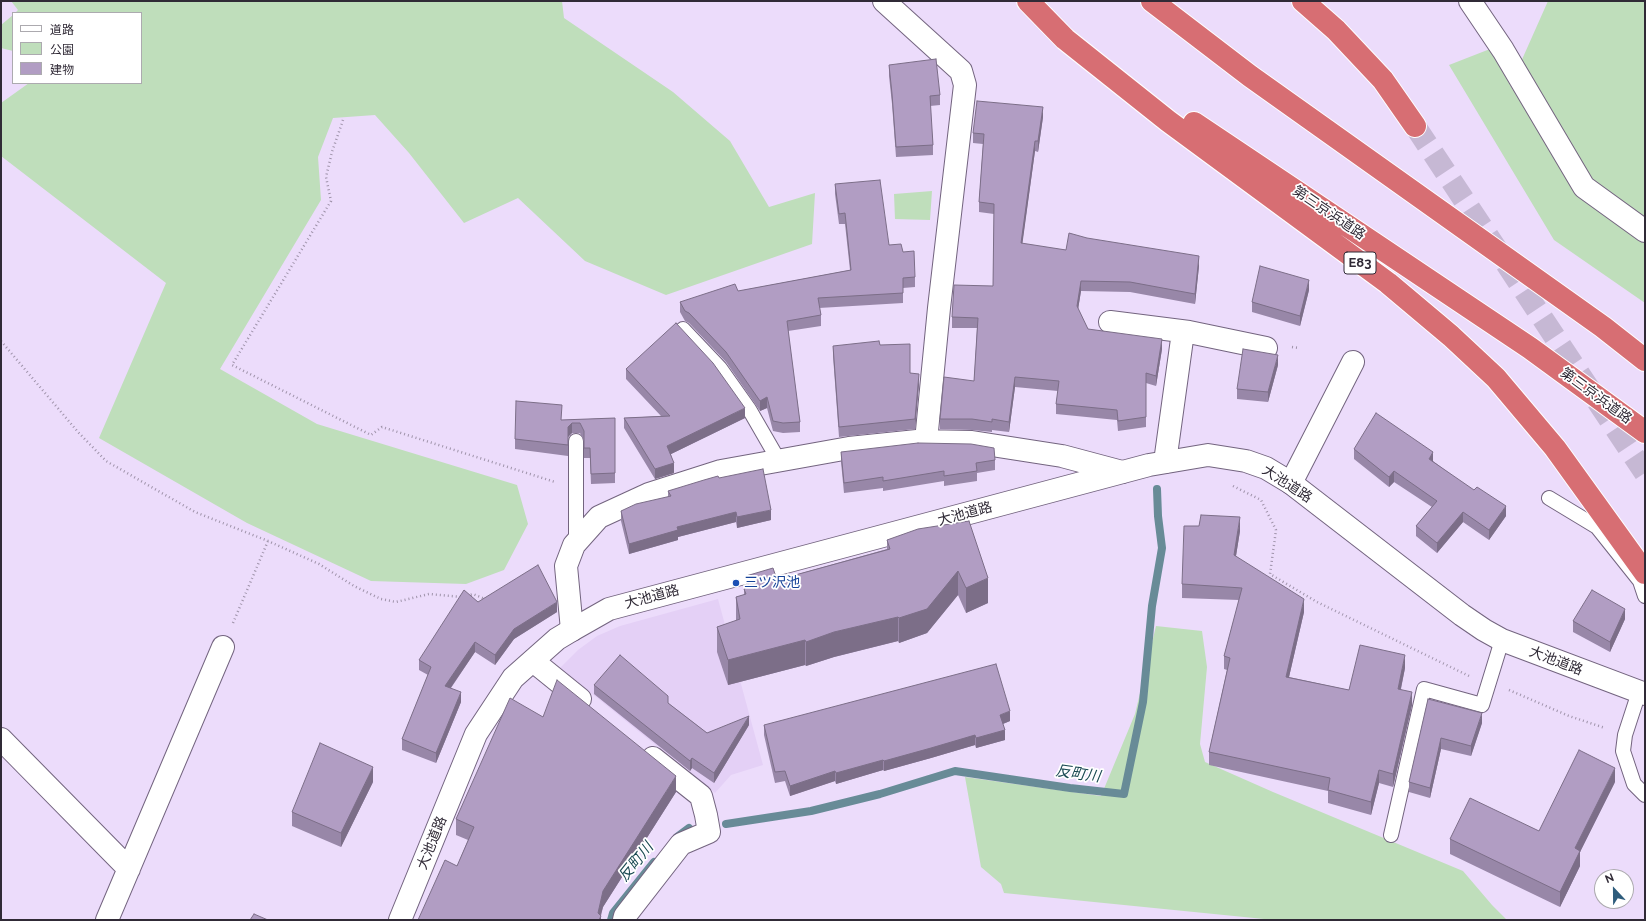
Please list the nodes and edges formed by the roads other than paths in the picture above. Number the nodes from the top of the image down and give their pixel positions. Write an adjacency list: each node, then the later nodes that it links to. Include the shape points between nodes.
1 (884, 1): 17 (street, via 961,71 965,85)
2 (1028, 1): 24 (highway, E83, via 1065,39 1168,122 1388,283 1451,336 1496,378 1555,448)
3 (1037, 1): 15 (highway, 第三京浜道路 / E83, via 1070,31 1176,111 1530,348)
4 (1152, 1): 13 (highway, via 1250,76 1603,327)
5 (1303, 1): 7 (highway, via 1336,30 1383,80)
6 (1470, 1): 8 (street, via 1503,50 1584,187)
7 (1415, 126)
8 (1645, 231)
9 (1110, 322): 11 (street)
10 (683, 329): 18 (lane, via 720,368 749,409)
11 (1183, 332): 12 (street); 19 (street)
12 (1266, 348)
13 (1645, 360)
14 (1353, 362): 21 (street)
15 (1645, 432)
16 (576, 441): 23 (lane)
17 (926, 441): 18 (street, via 849,448); 20 (street, via 972,442 1062,456)
18 (779, 461): 23 (street, via 721,471 649,494 599,517)
19 (1165, 462): 20 (street, 大池道路); 21 (street, 大池道路, via 1208,455 1246,461 1266,468)
20 (1122, 472): 26 (street, 大池道路, via 609,609)
21 (1291, 483): 27 (street, 大池道路, via 1462,615)
22 (1549, 498): 25 (lane, via 1597,527 1640,581)
23 (576, 542): 26 (street, via 566,566)
24 (1645, 573)
25 (1645, 596)
26 (572, 630): 29 (street, 大池道路, via 557,639)
27 (1502, 640): 30 (street, 大池道路); 35 (lane, via 1482,705 1424,689)
28 (223, 647): 36 (street)
29 (533, 661): 31 (street); 38 (street, 大池道路, via 513,678 476,734)
30 (1642, 693): 34 (lane, via 1625,735 1623,751 1634,784)
31 (595, 711)
32 (1, 739): 36 (street)
33 (638, 746): 39 (street, via 701,796 708,832 681,844)
34 (1645, 795)
35 (1391, 835)
36 (129, 869): 37 (street)
37 (107, 920)
38 (400, 920)
39 (624, 920)

